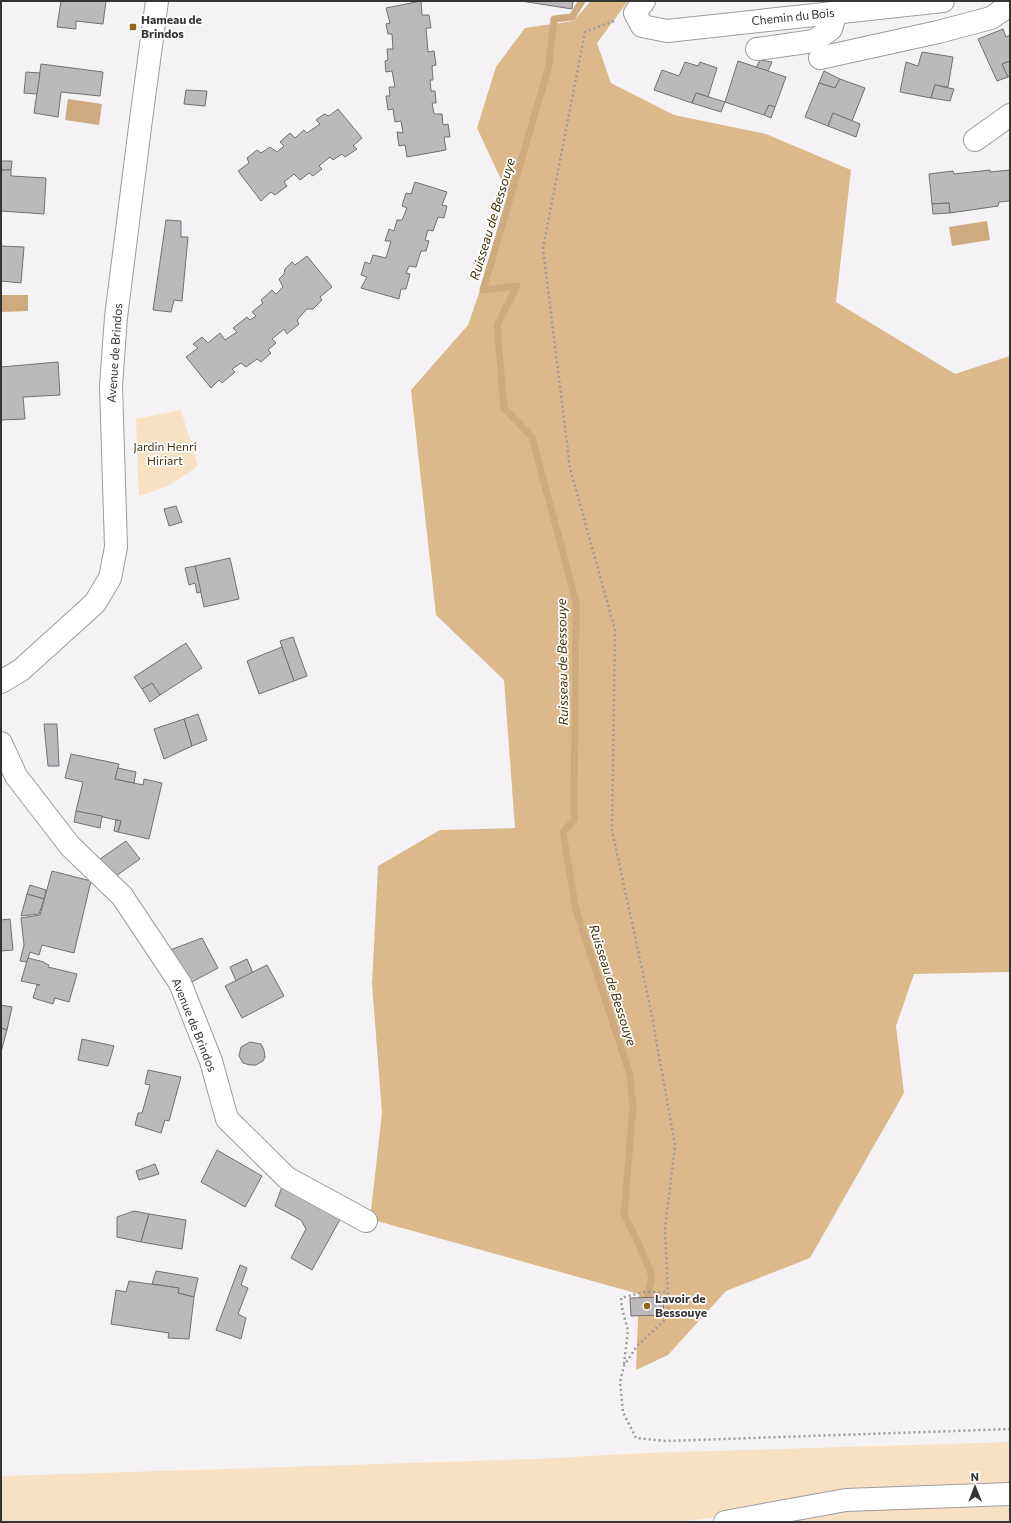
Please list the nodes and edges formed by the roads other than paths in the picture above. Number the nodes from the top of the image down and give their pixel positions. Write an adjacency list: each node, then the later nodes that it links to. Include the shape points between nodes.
1 (157, 1): 10 (street, Avenue de Brindos, via 116,317 111,386 116,547 110,578 95,603 21,670)
2 (943, 1): 5 (street, Chemin du Bois)
3 (1005, 1): 7 (street, via 1004,8 991,18)
4 (640, 7): 5 (street, Chemin du Bois, via 642,26 667,31)
5 (836, 12): 6 (street, via 831,29 814,41)
6 (757, 49)
7 (820, 58)
8 (1010, 115): 9 (street)
9 (975, 140)
10 (1, 682)
11 (1, 743): 12 (street, Avenue de Brindos, via 16,776 70,846 122,896 180,983 211,1061 227,1119 287,1178)
12 (366, 1221)
13 (1010, 1494): 14 (street, via 846,1500)
14 (725, 1522)

